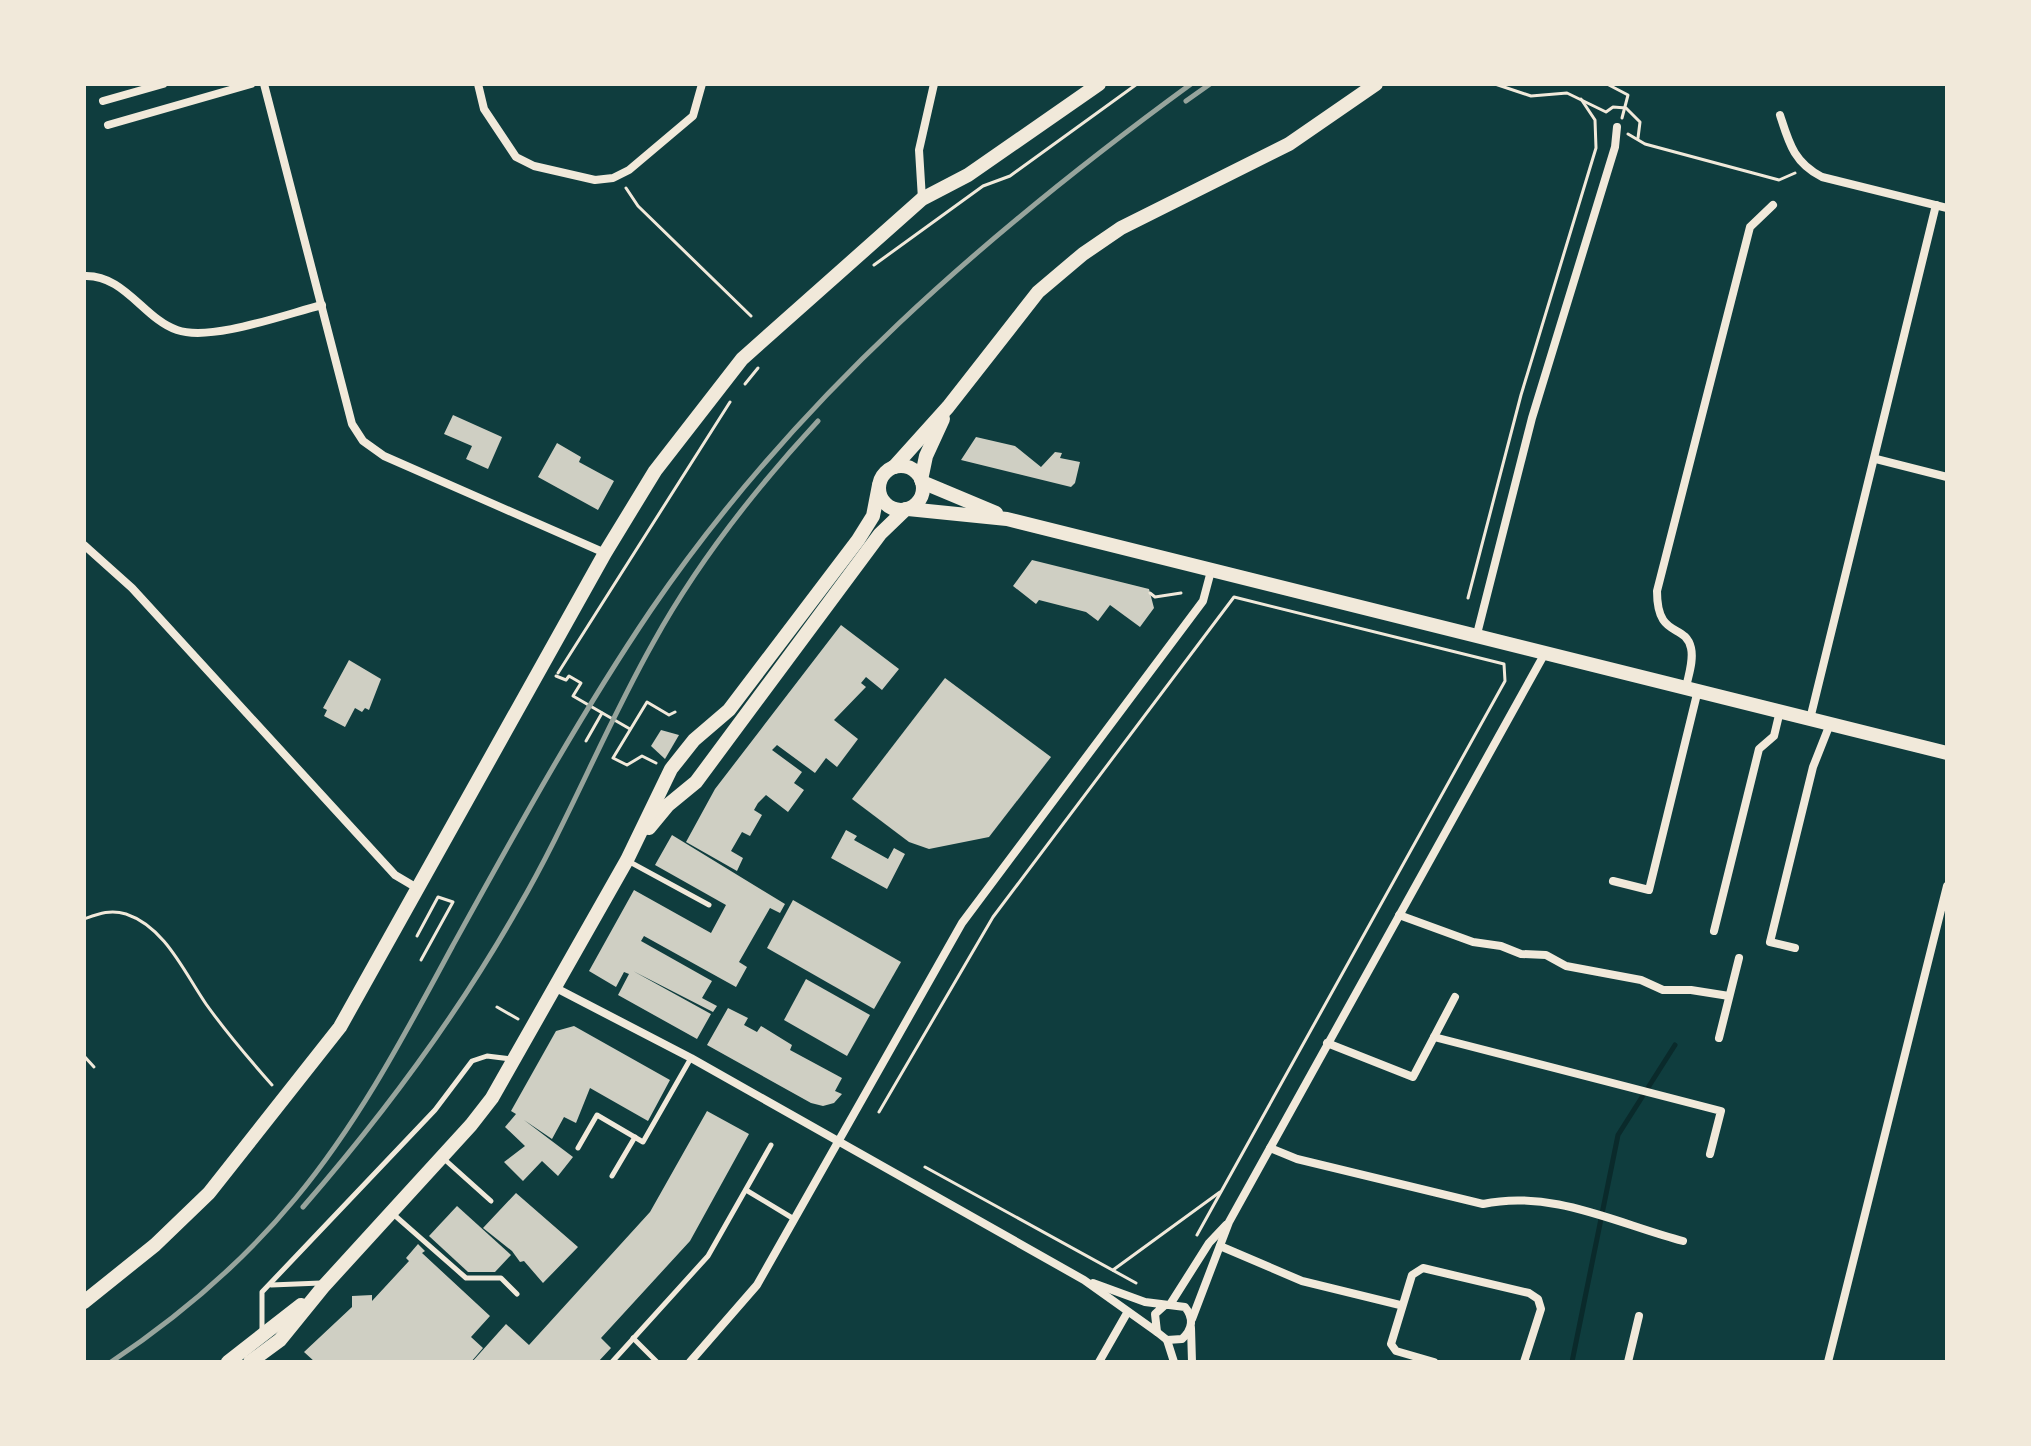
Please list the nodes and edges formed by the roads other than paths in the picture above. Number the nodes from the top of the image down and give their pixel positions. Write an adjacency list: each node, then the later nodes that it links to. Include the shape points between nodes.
1 (163, 84): 9 (street)
2 (251, 84): 11 (street)
3 (264, 84): 18 (street)
4 (478, 84): 5 (street, via 484,109 516,157 595,180 629,170 693,116)
5 (702, 84)
6 (934, 84): 13 (street, via 919,150)
7 (1099, 84): 13 (street, via 968,175)
8 (1376, 84): 19 (street, via 1276,152 1121,228 1083,254 1038,292)
9 (103, 101)
10 (1780, 115): 15 (street, via 1792,152 1805,169)
11 (108, 125)
12 (1617, 127): 30 (street, via 1532,418)
13 (922, 199): 28 (street, via 742,359 655,471)
14 (1773, 205): 32 (street, via 1750,227 1657,591 1657,613 1691,648)
15 (1936, 205): 16 (street); 20 (street)
16 (1947, 208)
17 (84, 276): 18 (street, via 110,281 176,330 200,334)
18 (322, 305): 28 (street, via 352,424 363,441 384,456)
19 (948, 407): 21 (street); 23 (street, via 926,456)
20 (1876, 459): 22 (street); 34 (street)
21 (894, 467): 23 (street, via 911,468); 24 (street)
22 (1947, 477)
23 (922, 481): 25 (street, via 920,498); 26 (street)
24 (879, 485): 25 (street, via 885,503); 37 (street, via 873,516 858,540 729,710)
25 (907, 509): 26 (street); 38 (street, via 880,534)
26 (1007, 519): 29 (street)
27 (84, 545): 42 (street, via 132,588 395,875)
28 (605, 553): 42 (street)
29 (1211, 571): 30 (street); 57 (street, via 1203,601 962,923)
30 (1477, 634): 31 (street)
31 (1545, 652): 32 (street); 44 (street)
32 (1692, 689): 33 (street); 40 (street, via 1649,890)
33 (1780, 711): 34 (street); 45 (street, via 1774,736 1759,749)
34 (1810, 719): 35 (street)
35 (1830, 724): 36 (street); 46 (street, via 1813,767 1770,942)
36 (1947, 753)
37 (671, 769): 38 (street, via 682,780); 39 (street)
38 (696, 782): 39 (street, via 660,813)
39 (630, 854): 43 (lane); 48 (street)
40 (1613, 881)
41 (1947, 886): 96 (street)
42 (417, 888): 75 (street, via 340,1027 209,1193)
43 (709, 905)
44 (1399, 915): 49 (street, via 1473,942 1546,955 1566,966 1641,980 1663,990); 53 (street)
45 (1714, 931)
46 (1795, 948)
47 (1739, 958): 49 (street)
48 (556, 988): 54 (street); 55 (street)
49 (1729, 996): 52 (street)
50 (1455, 997): 51 (street)
51 (1434, 1037): 53 (street, via 1413,1077); 61 (street, via 1721,1111)
52 (1719, 1038)
53 (1327, 1043): 60 (street)
54 (691, 1058): 56 (lane, via 643,1142); 57 (street)
55 (514, 1060): 62 (street, via 492,1098); 73 (lane, via 487,1056 472,1061 435,1110)
56 (635, 1137): 59 (lane, via 597,1115); 63 (lane)
57 (839, 1144): 67 (street); 71 (street)
58 (771, 1145): 64 (lane)
59 (578, 1148)
60 (1270, 1148): 68 (street); 69 (street, via 1483,1204 1512,1198 1570,1207)
61 (1710, 1154)
62 (442, 1157): 65 (lane); 66 (street)
63 (612, 1176)
64 (746, 1190): 67 (lane); 82 (lane, via 708,1256)
65 (491, 1201)
66 (391, 1213): 72 (street); 74 (lane, via 466,1278 501,1278)
67 (795, 1219): 89 (street, via 749,1297)
68 (1229, 1222): 70 (street); 76 (street)
69 (1683, 1241)
70 (1220, 1246): 77 (street, via 1302,1281); 80 (street)
71 (1084, 1280): 76 (street, via 1145,1302); 78 (street)
72 (324, 1285): 73 (lane); 84 (street)
73 (267, 1287): 84 (lane, via 261,1296)
74 (517, 1294)
75 (84, 1302)
76 (1168, 1304): 80 (street, via 1185,1307); 81 (street, via 1154,1320)
77 (1400, 1305): 93 (street, via 1392,1347); 94 (street, via 1412,1275 1423,1268 1529,1293 1541,1309)
78 (1127, 1313): 81 (street); 90 (street)
79 (1639, 1316): 95 (street)
80 (1191, 1323): 83 (street, via 1182,1339); 92 (street)
81 (1157, 1332): 83 (street)
82 (633, 1338): 87 (lane); 88 (lane)
83 (1167, 1340): 91 (street)
84 (265, 1351): 85 (street); 86 (street)
85 (228, 1362)
86 (250, 1362)
87 (612, 1362)
88 (657, 1362)
89 (690, 1362)
90 (1099, 1362)
91 (1174, 1362)
92 (1192, 1362)
93 (1434, 1362)
94 (1524, 1362)
95 (1628, 1362)
96 (1828, 1362)

